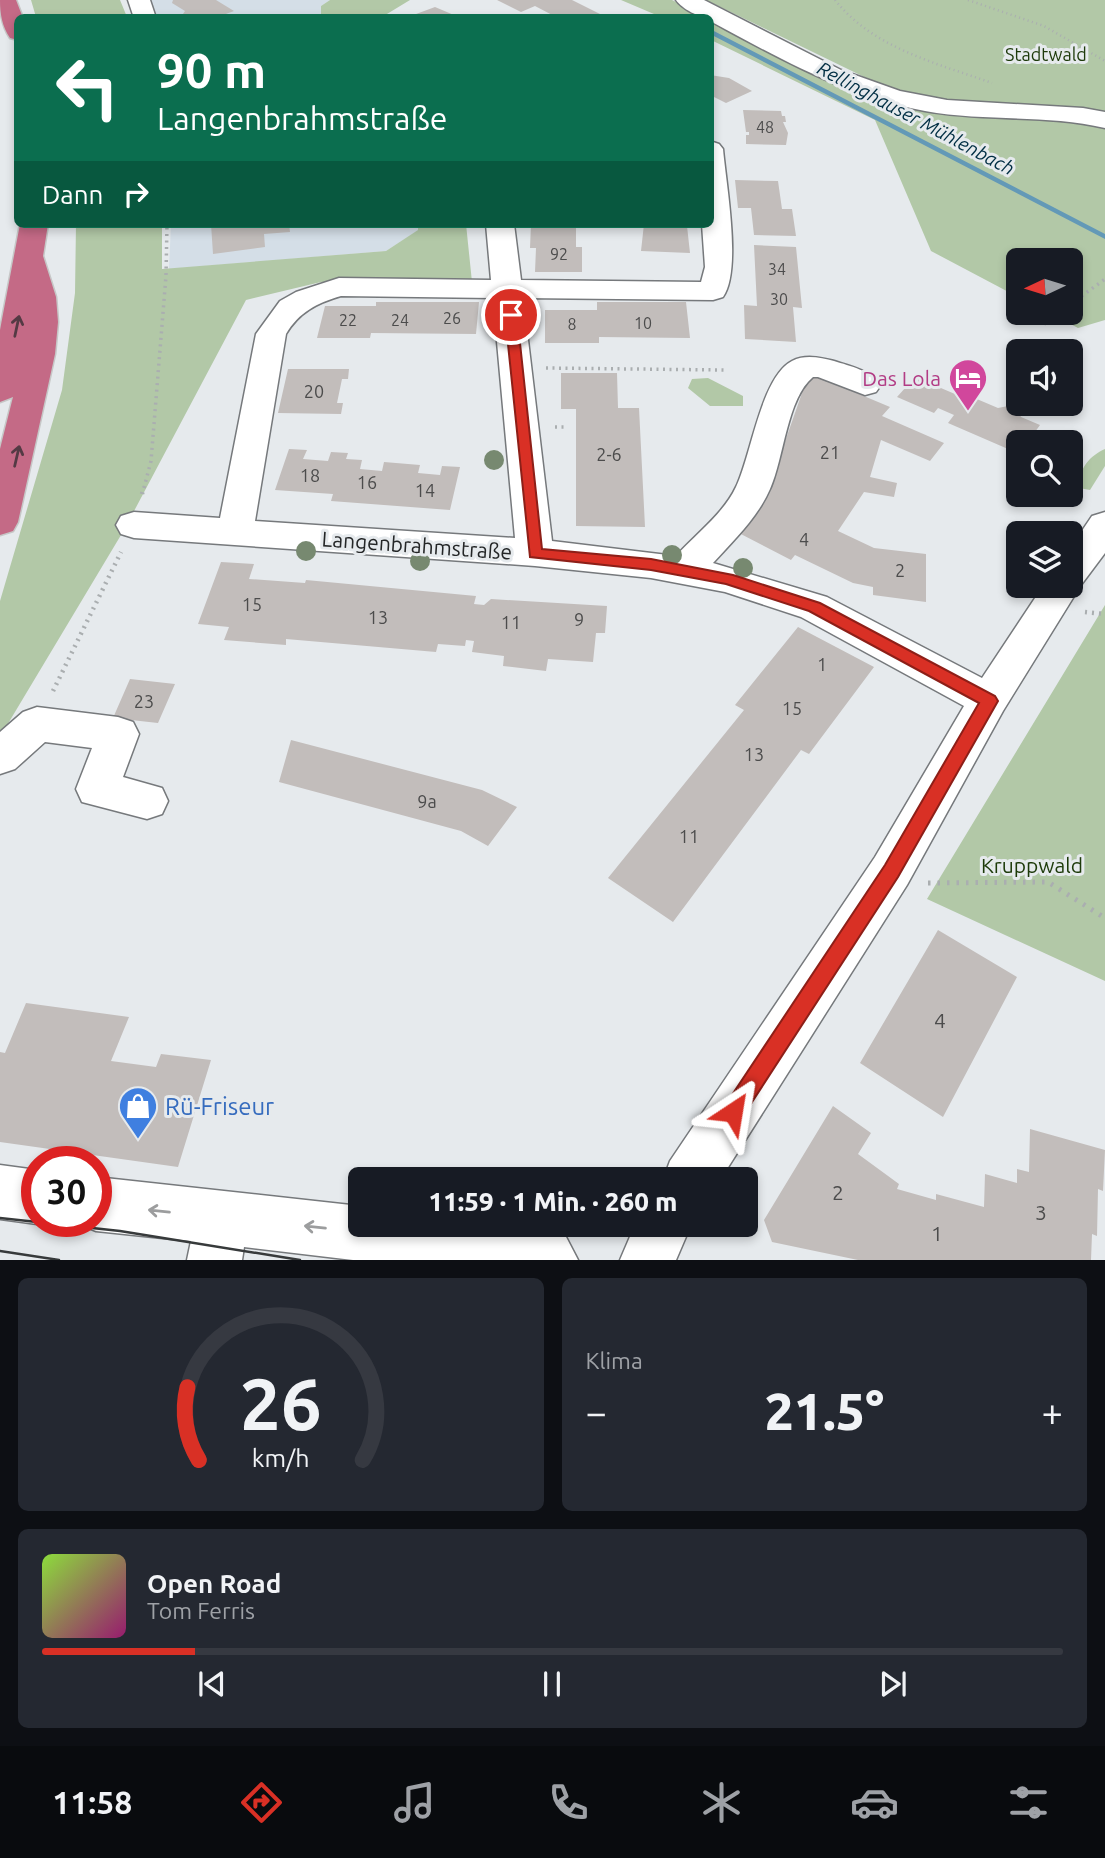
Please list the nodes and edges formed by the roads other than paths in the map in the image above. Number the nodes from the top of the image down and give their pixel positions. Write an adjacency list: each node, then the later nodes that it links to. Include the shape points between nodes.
1 (5, 0): 3 (highway)
2 (687, 0): 4 (street, via 888,96 928,105)
3 (14, 23)
4 (1105, 120)
5 (714, 201): 9 (street, via 719,267 713,291)
6 (34, 228): 8 (highway)
7 (501, 228): 9 (street)
8 (31, 259): 11 (highway, one-way to 8); 12 (highway, one-way to 8, via 43,322)
9 (509, 288): 15 (street, via 339,287 307,296 283,312 271,334); 16 (street)
10 (865, 385): 18 (street, via 810,367 795,375 777,412 752,491)
11 (0, 393)
12 (0, 522)
13 (134, 525): 15 (street, Langenbrahmstraße)
14 (1105, 526): 17 (street)
15 (235, 531): 16 (street, Langenbrahmstraße)
16 (535, 553): 18 (street, Langenbrahmstraße)
17 (1083, 558)
18 (684, 571): 20 (street, Langenbrahmstraße, via 727,579 814,607)
19 (1055, 598): 20 (street)
20 (989, 701): 23 (street, via 891,871)
21 (0, 757): 22 (street, via 37,724 118,734 97,789)
22 (148, 800)
23 (697, 1167)
24 (0, 1192): 25 (street)
25 (21, 1195)
26 (112, 1208): 28 (street, one-way to 26)
27 (658, 1237): 30 (street)
28 (218, 1238): 29 (street, one-way to 28, via 522,1251)
29 (551, 1259)
30 (647, 1259)

